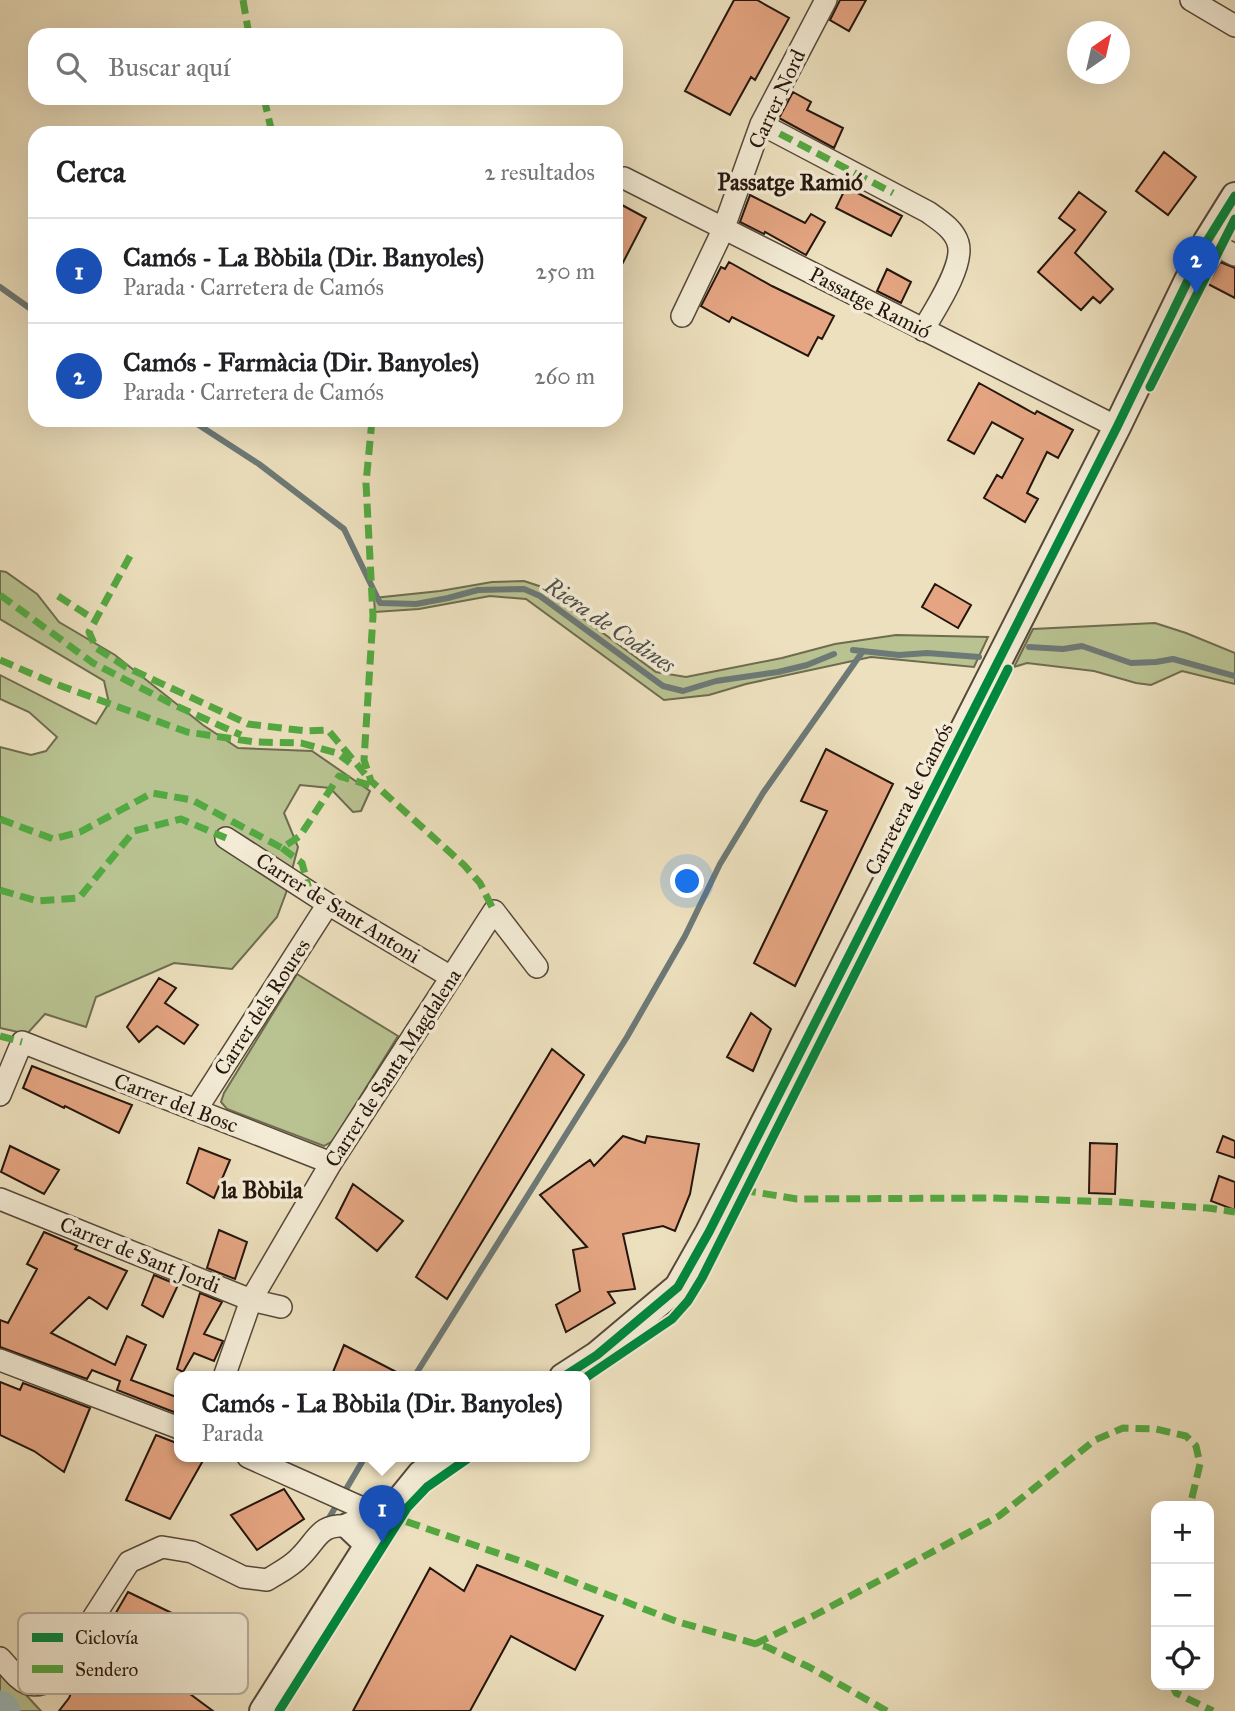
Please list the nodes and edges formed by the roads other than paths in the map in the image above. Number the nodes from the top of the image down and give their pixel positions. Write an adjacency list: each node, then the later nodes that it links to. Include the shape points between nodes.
1 (826, 0): 4 (street, Carrer Nord)
2 (1191, 0): 3 (street)
3 (1235, 26)
4 (761, 124): 7 (street, Carrer Nord); 11 (street, via 928,212 948,228 959,244 958,259)
5 (624, 178): 7 (street, Passatge Ramió)
6 (1235, 196): 8 (street, Carretera de Camós)
7 (723, 230): 10 (street, Carrer Nord); 11 (street, Passatge Ramió)
8 (1208, 241): 9 (street); 12 (street, Carretera de Camós)
9 (1235, 255)
10 (682, 316)
11 (923, 330): 12 (street, Passatge Ramió)
12 (1117, 427): 25 (street, Carretera de Camós, via 678,1287)
13 (226, 838): 14 (street, Carrer de Sant Antoni)
14 (328, 904): 16 (street, Carrer de Sant Antoni); 18 (street, Carrer dels Roures)
15 (537, 967): 16 (street, Carrer de Santa Magdalena, via 494,911)
16 (451, 978): 19 (street, Carrer de Santa Magdalena)
17 (0, 1095): 18 (street, Carrer del Bosc, via 22,1042)
18 (196, 1110): 19 (street, Carrer del Bosc)
19 (331, 1163): 21 (street, Carrer de Santa Magdalena)
20 (0, 1199): 21 (street, Carrer de Sant Jordi)
21 (251, 1300): 22 (street, Carrer de Sant Jordi); 24 (street, Carrer de Santa Magdalena)
22 (281, 1307)
23 (0, 1360): 26 (street)
24 (226, 1371)
25 (572, 1371)
26 (174, 1426)
27 (259, 1462): 29 (street, via 334,1495)
28 (437, 1462): 29 (street)
29 (367, 1521): 30 (street, via 321,1531 299,1559 267,1580 243,1577 192,1552 162,1547 129,1562); 33 (street)
30 (96, 1613)
31 (0, 1658): 32 (street)
32 (18, 1678)
33 (263, 1711)

